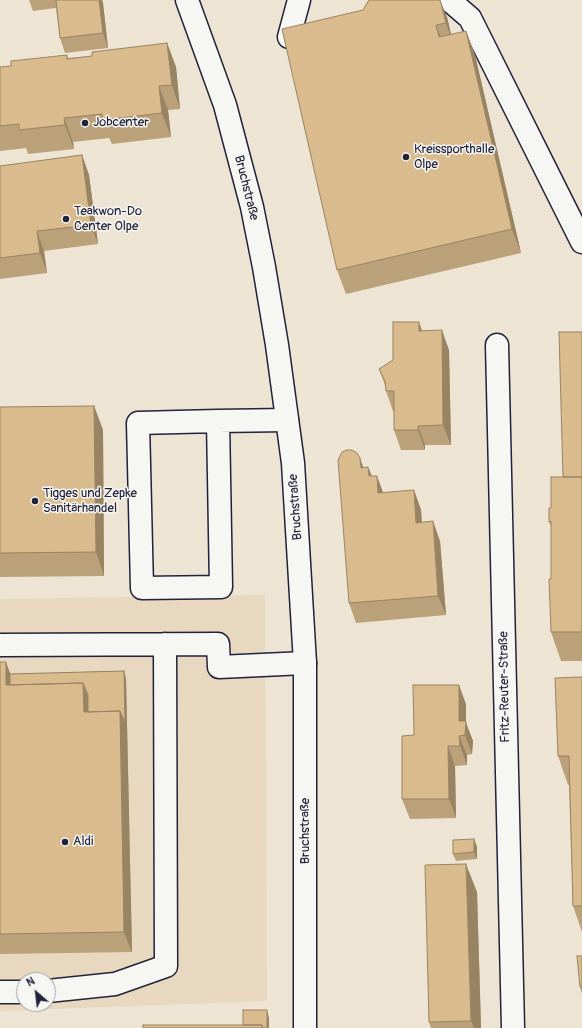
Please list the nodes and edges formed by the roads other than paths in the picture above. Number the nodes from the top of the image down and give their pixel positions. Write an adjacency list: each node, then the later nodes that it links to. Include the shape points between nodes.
1 (187, 0): 7 (main road, Bruchstraße, via 225,104 252,207 264,267)
2 (299, 0): 4 (main road)
3 (449, 0): 5 (main road, via 470,18)
4 (289, 37)
5 (582, 242)
6 (496, 345): 16 (main road, Fritz-Reuter-Straße)
7 (287, 420): 8 (main road); 11 (main road, Bruchstraße, via 293,464)
8 (218, 421): 8 (main road, via 138,423 142,588 221,587)
9 (164, 644): 10 (main road); 11 (main road, via 218,644 219,667); 12 (main road, via 166,966 115,984)
10 (0, 645)
11 (305, 663): 15 (main road, Bruchstraße)
12 (56, 990)
13 (0, 992): 14 (main road)
14 (16, 992)
15 (305, 1028)
16 (513, 1028)

